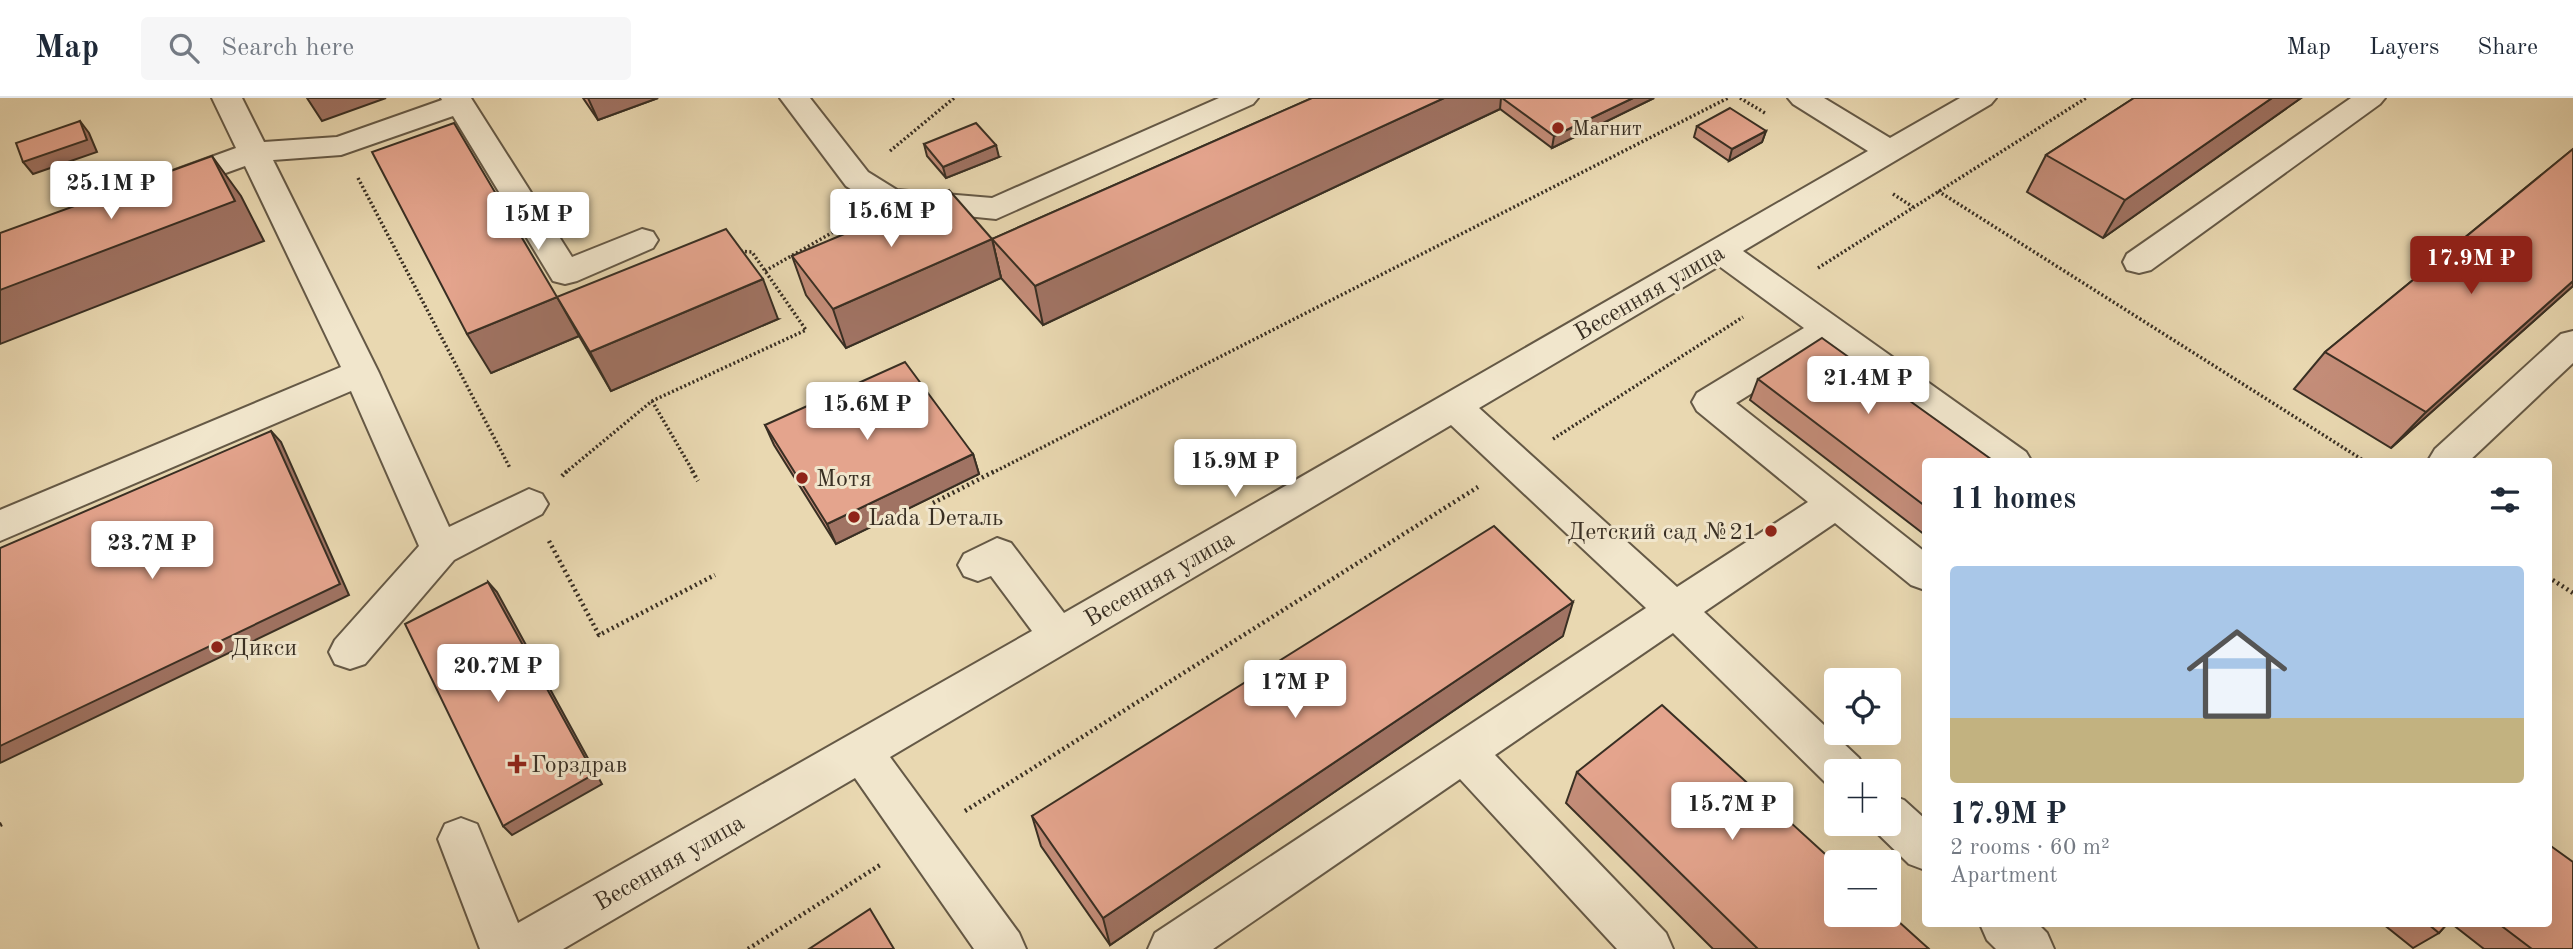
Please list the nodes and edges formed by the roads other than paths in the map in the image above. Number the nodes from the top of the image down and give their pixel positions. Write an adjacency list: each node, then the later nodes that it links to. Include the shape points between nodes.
1 (227, 98): 9 (street)
2 (795, 98): 3 (street, via 857,179 889,200 996,209)
3 (1243, 98)
4 (1803, 98): 8 (street)
5 (1981, 98): 8 (street, Весенняя улица)
6 (2370, 98): 13 (street)
7 (458, 101): 9 (street, via 341,146); 11 (street, via 565,273)
8 (1890, 151): 12 (street, Весенняя улица)
9 (255, 152): 10 (street); 16 (street)
10 (140, 194)
11 (642, 240)
12 (1720, 251): 14 (street); 17 (street, Весенняя улица)
13 (2139, 262)
14 (1829, 329): 18 (street); 20 (street, via 1710,402)
15 (2573, 342): 19 (street)
16 (361, 373): 22 (street); 23 (street)
17 (1453, 405): 26 (street); 27 (street, Весенняя улица)
18 (2007, 458)
19 (2449, 458)
20 (1836, 503): 25 (street); 26 (street)
21 (529, 504): 23 (street)
22 (0, 526)
23 (440, 549): 28 (street)
24 (978, 565): 27 (street, via 997,554)
25 (1922, 572)
26 (1675, 610): 29 (street); 31 (street)
27 (1059, 637): 30 (street, Весенняя улица)
28 (350, 652)
29 (1463, 751): 39 (street); 40 (street)
30 (861, 752): 37 (street, Весенняя улица); 38 (street)
31 (1830, 759)
32 (1901, 826): 34 (street)
33 (461, 839): 36 (street)
34 (1922, 846)
35 (2007, 927): 41 (street)
36 (504, 949)
37 (517, 949)
38 (1002, 949)
39 (1172, 949)
40 (1649, 949)
41 (2030, 949)

